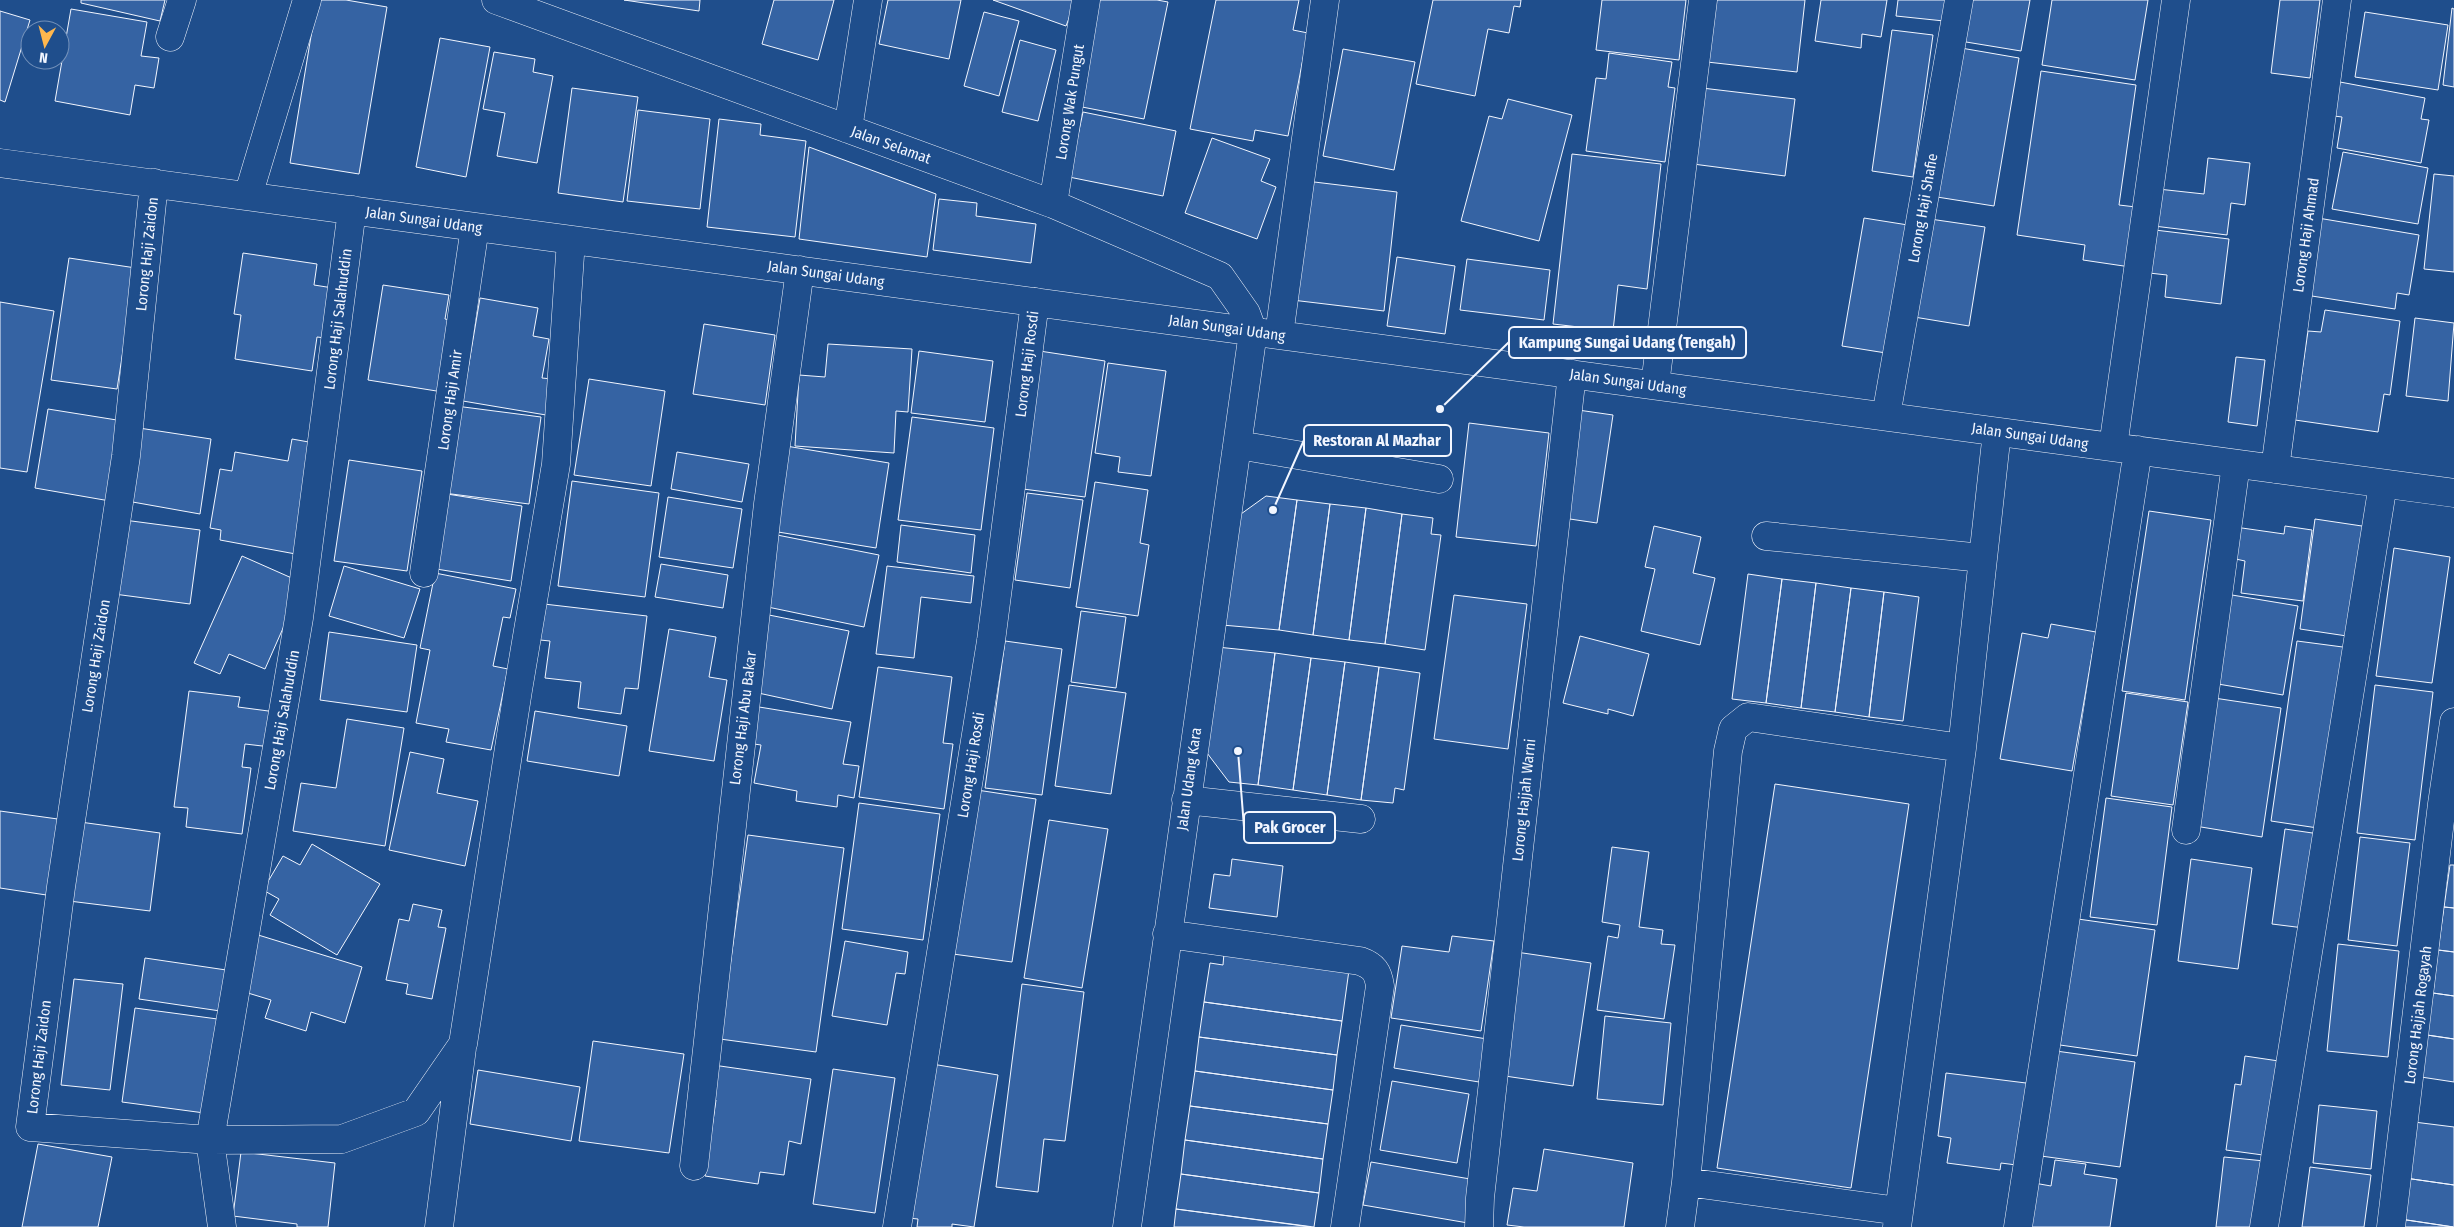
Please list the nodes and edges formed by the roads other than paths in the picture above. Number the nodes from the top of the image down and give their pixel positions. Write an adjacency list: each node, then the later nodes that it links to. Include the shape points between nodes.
1 (182, 0): 11 (street)
2 (307, 0): 15 (street)
3 (496, 0): 12 (street, Jalan Selamat)
4 (868, 0): 12 (street)
5 (1086, 0): 16 (street, Lorong Wak Pungut)
6 (1325, 0): 22 (street, Jalan Udang Kara)
7 (1703, 0): 24 (street)
8 (1959, 0): 25 (street, Lorong Haji Shafie)
9 (2176, 0): 28 (street)
10 (2337, 0): 30 (street, Lorong Haji Ahmad)
11 (170, 37)
12 (848, 129): 16 (street, Jalan Selamat)
13 (0, 163): 14 (street, Jalan Sungai Udang)
14 (154, 183): 15 (street, Jalan Sungai Udang); 44 (street, Lorong Haji Zaidon, via 126,456 61,886 30,1127)
15 (248, 196): 17 (street, Jalan Sungai Udang)
16 (1053, 204): 22 (street, Jalan Selamat, via 1220,276 1246,313)
17 (352, 210): 18 (street, Jalan Sungai Udang); 44 (street, Lorong Haji Salahuddin, via 299,618)
18 (475, 227): 19 (street, Jalan Sungai Udang); 36 (street, Lorong Haji Amir)
19 (571, 240): 20 (street, Jalan Sungai Udang); 43 (street, via 556,464)
20 (800, 270): 21 (street, Jalan Sungai Udang); 45 (street, Lorong Haji Abu Bakar, via 768,504)
21 (1035, 302): 22 (street, Jalan Sungai Udang); 50 (street, Lorong Haji Rosdi, via 990,640)
22 (1266, 333): 23 (street, Jalan Sungai Udang); 27 (street, Jalan Udang Kara)
23 (1572, 374): 24 (street, Jalan Sungai Udang); 53 (street, Lorong Hajjah Warni)
24 (1655, 385): 25 (street, Jalan Sungai Udang)
25 (1886, 416): 26 (street, Jalan Sungai Udang)
26 (1996, 432): 28 (street, Jalan Sungai Udang); 35 (street)
27 (1238, 444): 31 (street); 39 (street, Jalan Udang Kara)
28 (2126, 449): 29 (street, Jalan Sungai Udang); 55 (street)
29 (2236, 464): 30 (street, Jalan Sungai Udang); 41 (street)
30 (2275, 469): 32 (street, Jalan Sungai Udang)
31 (1439, 479)
32 (2384, 484): 33 (street, Jalan Sungai Udang); 56 (street)
33 (2454, 493)
34 (1766, 536): 35 (street)
35 (1982, 558): 38 (street)
36 (424, 573)
37 (2454, 722): 57 (street, Lorong Hajjah Rogayah)
38 (1962, 748): 46 (street, via 1748,717 1733,728 1728,751); 47 (street)
39 (1186, 800): 40 (street); 42 (street, Jalan Udang Kara)
40 (1361, 818)
41 (2186, 830)
42 (1168, 934): 51 (street, Jalan Udang Kara); 52 (street, via 1360,960 1371,965 1378,975 1380,986)
43 (463, 1044): 44 (street, via 416,1112 342,1139); 49 (street)
44 (210, 1140): 48 (street, Lorong Haji Salahuddin)
45 (694, 1166)
46 (1686, 1182): 47 (street); 54 (street)
47 (1898, 1219)
48 (222, 1227)
49 (439, 1227)
50 (897, 1227)
51 (1128, 1227)
52 (1345, 1227)
53 (1479, 1227)
54 (1680, 1227)
55 (2018, 1227)
56 (2264, 1227)
57 (2391, 1227)

